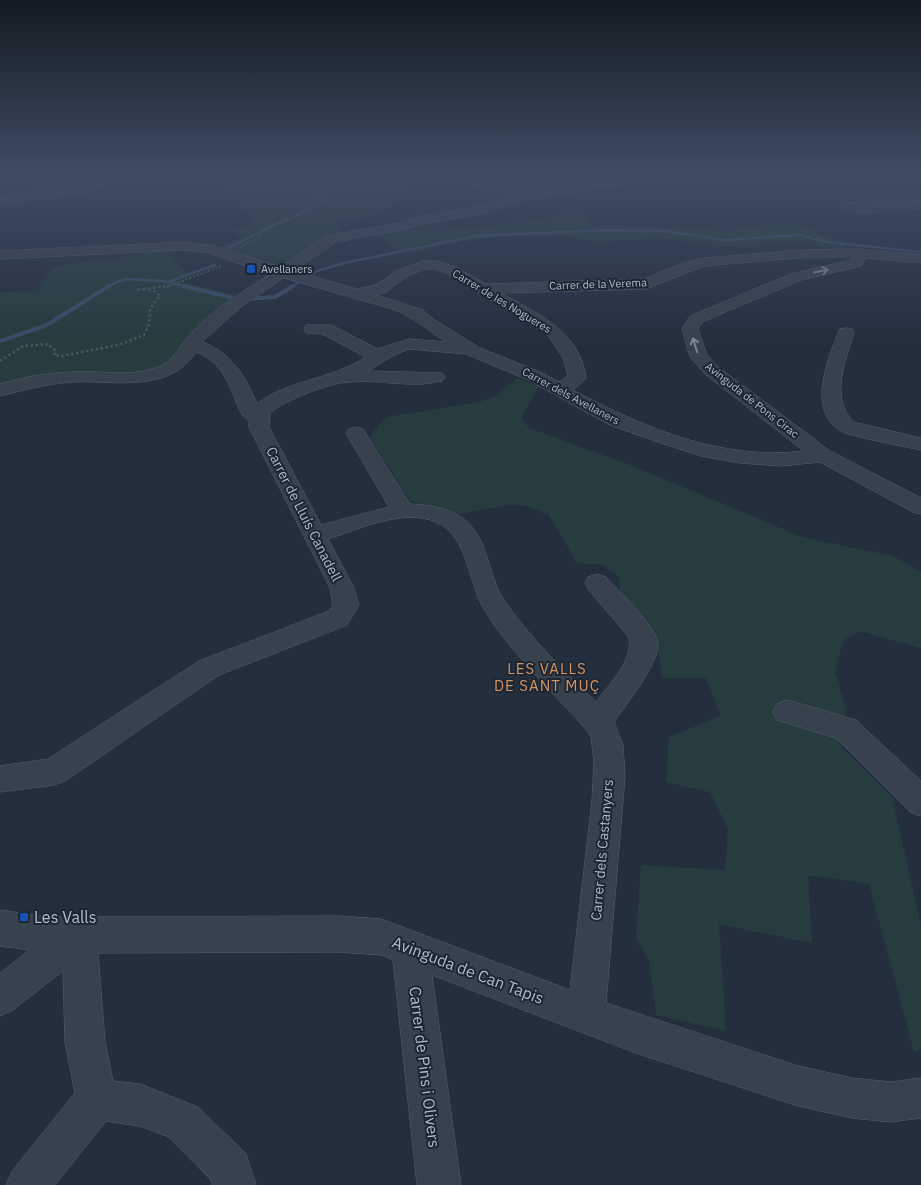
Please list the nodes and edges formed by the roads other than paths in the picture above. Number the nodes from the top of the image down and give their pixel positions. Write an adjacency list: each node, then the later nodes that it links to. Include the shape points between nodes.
1 (383, 229): 5 (street, via 332,239)
2 (857, 253): 4 (street, Carrer de la Verema); 6 (street, Carrer de la Verema, via 704,262 642,284); 20 (street, Avinguda de Pons Cirac, one-way to 2, via 711,370 699,356 690,328 696,319 796,277 856,263)
3 (0, 255): 5 (street, Carrer dels Avellaners, via 198,246)
4 (921, 259)
5 (283, 273): 7 (street, Carrer dels Avellaners); 10 (street, via 235,304)
6 (481, 289): 7 (street, Carrer de les Nogueres, via 451,270 423,265 401,274 381,289); 16 (street, Carrer de les Nogueres, via 548,325 561,339 576,368 577,378)
7 (356, 294): 11 (street, Carrer dels Avellaners, via 417,313)
8 (312, 329): 12 (street, via 325,329)
9 (846, 333): 19 (street, via 833,370 830,391 839,420 846,426)
10 (192, 344): 15 (street, via 173,366 147,377 72,377 18,384); 17 (street, Carrer de Lluís Canadell, via 229,365 252,416)
11 (474, 352): 12 (street, via 430,344 408,344 395,347); 16 (street, Carrer dels Avellaners, via 512,365)
12 (379, 357): 13 (street)
13 (345, 376): 14 (street); 17 (street, via 280,397 263,409)
14 (436, 377)
15 (0, 390)
16 (561, 390): 20 (street, Carrer dels Avellaners, via 617,421 708,452 781,460)
17 (258, 418): 23 (street, Carrer de Lluís Canadell, via 259,427)
18 (356, 433): 22 (street)
19 (921, 444)
20 (823, 455): 21 (street, Avinguda de Pons Cirac)
21 (921, 507)
22 (403, 511): 23 (street, Carrer dels Castanyers); 26 (street, Carrer dels Castanyers, via 432,514 456,523 470,539 492,603)
23 (314, 535): 27 (street, Carrer de Lluís Canadell, via 342,588 346,606 338,618 209,668 54,772)
24 (597, 583): 26 (street, via 640,632 645,644 641,659)
25 (787, 712): 28 (street, via 846,728)
26 (597, 724): 33 (street, Carrer dels Castanyers, via 606,736 609,772)
27 (0, 779)
28 (921, 802)
29 (0, 928): 30 (street, Avinguda de Can Tapis, via 48,935)
30 (79, 935): 31 (street, Avinguda de Can Tapis, via 339,934 381,937); 32 (street); 35 (street, via 84,1042)
31 (410, 948): 33 (street, Avinguda de Can Tapis); 38 (street, Carrer de Pins i Olivers)
32 (0, 997)
33 (586, 1016): 34 (street, Avinguda de Can Tapis, via 692,1053 825,1093 891,1102)
34 (921, 1098)
35 (97, 1099): 36 (street); 37 (street, via 140,1105 183,1122 231,1169)
36 (28, 1185)
37 (234, 1185)
38 (439, 1185)

